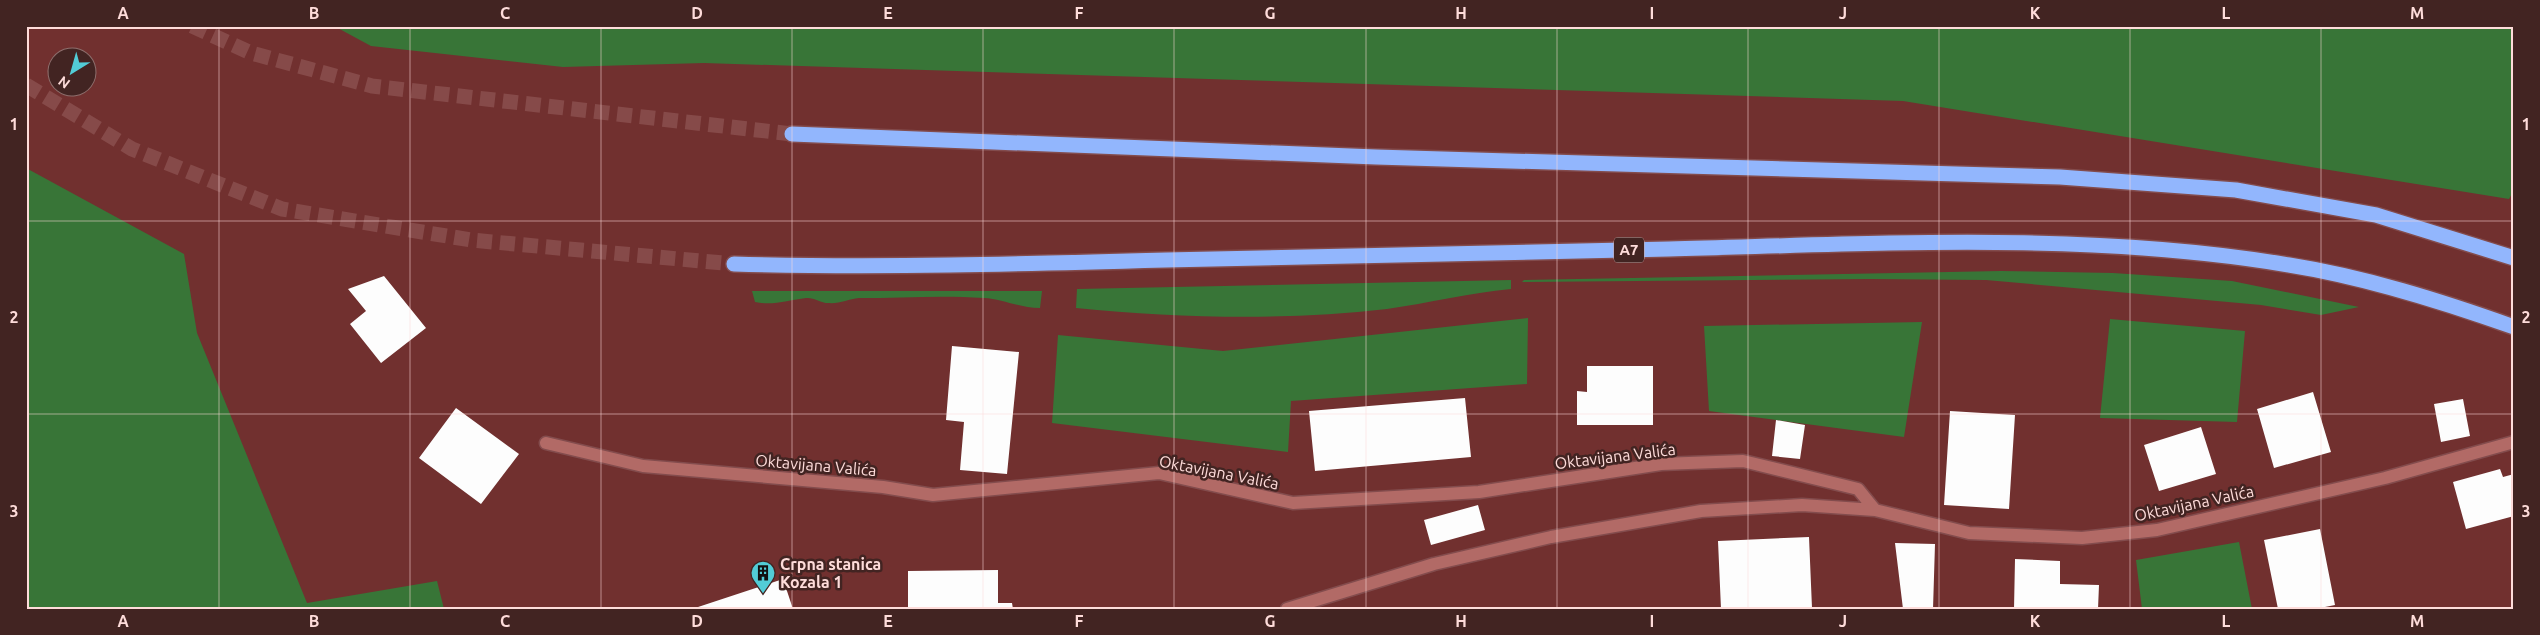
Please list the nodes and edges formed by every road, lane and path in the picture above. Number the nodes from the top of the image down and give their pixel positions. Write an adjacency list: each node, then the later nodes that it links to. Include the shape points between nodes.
1 (792, 134): 2 (highway, via 1376,157 2060,177 2236,190 2376,214)
2 (2514, 258)
3 (734, 264): 4 (highway, A7, via 1056,263 2030,243 2206,253 2292,265 2377,284)
4 (2514, 327)
5 (2514, 442): 7 (street, Oktavijana Valića, via 2385,478 2157,530 2082,538 1969,532)
6 (546, 443): 7 (street, Oktavijana Valića, via 642,466 883,487 932,495 1159,473 1293,503 1479,492 1661,464 1743,462 1858,489)
7 (1875, 510): 8 (street, Oktavijana Valića, via 1802,505 1701,511 1551,537 1434,564)
8 (1288, 609)

